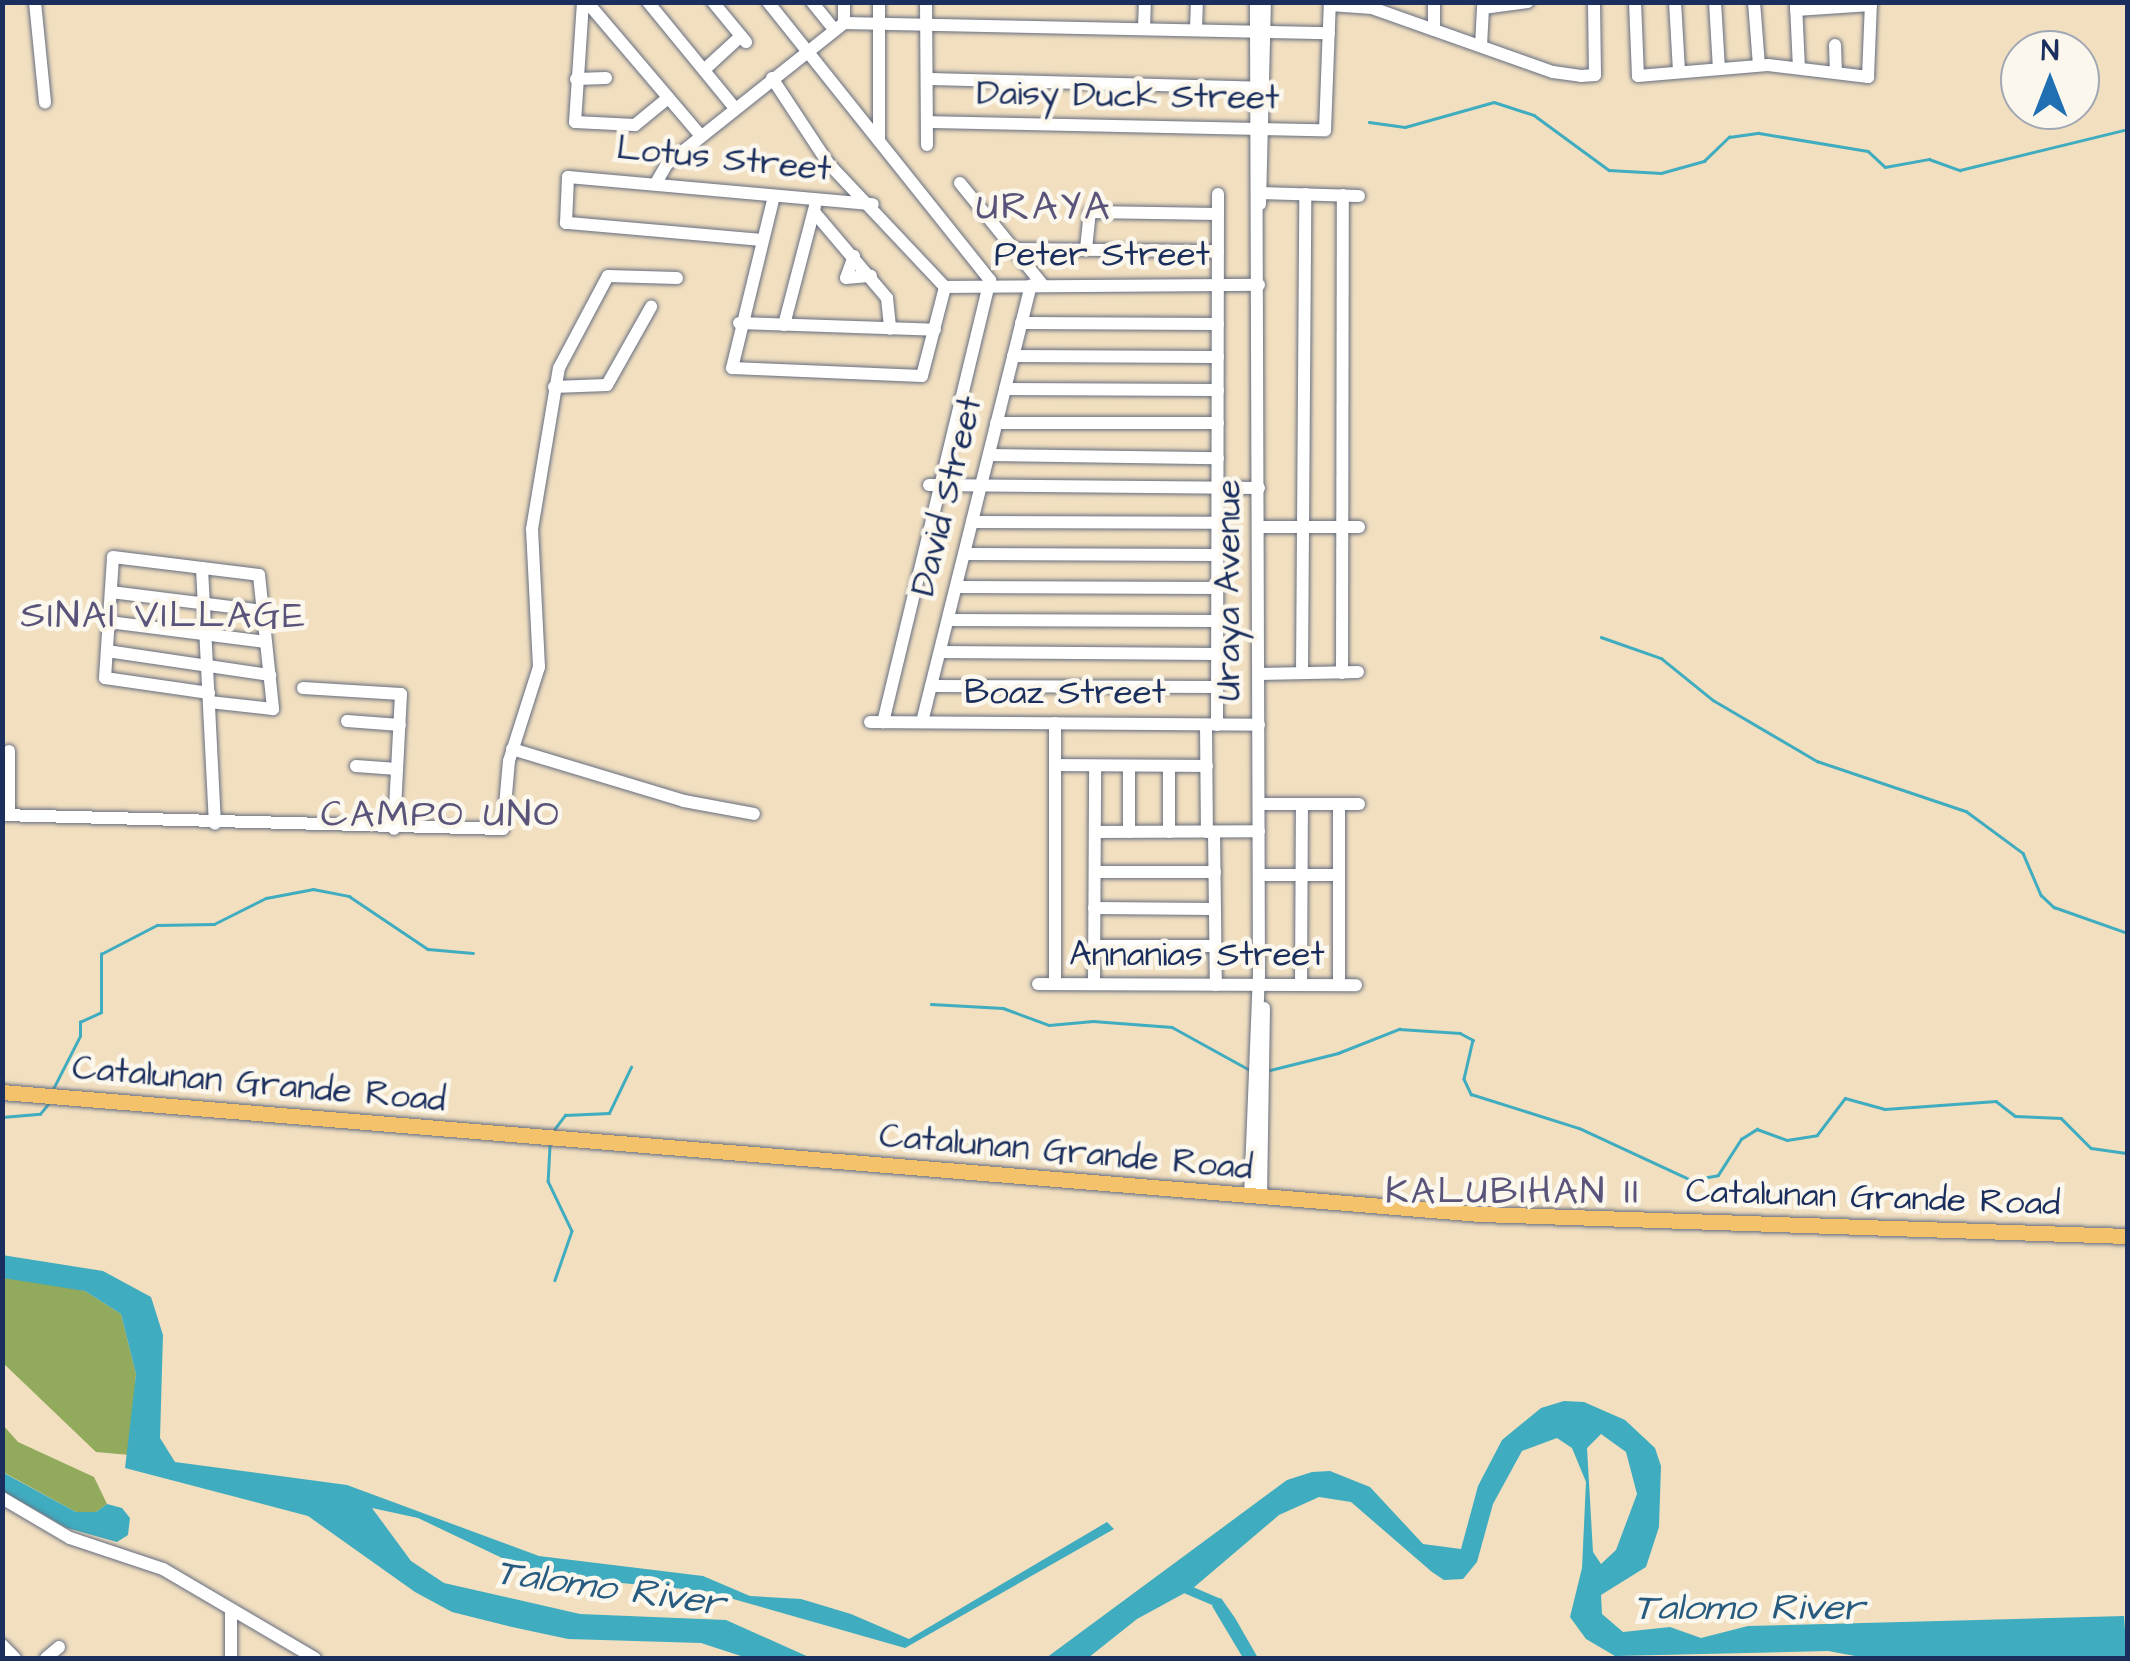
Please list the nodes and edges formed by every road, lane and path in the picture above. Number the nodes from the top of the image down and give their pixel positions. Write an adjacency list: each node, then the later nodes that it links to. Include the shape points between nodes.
1 (35, 2): 49 (street)
2 (585, 2): 45 (street); 48 (street)
3 (648, 2): 40 (street)
4 (714, 2): 40 (street, via 744,39)
5 (768, 2): 36 (street)
6 (812, 2): 28 (street)
7 (844, 2): 28 (street)
8 (879, 2): 27 (street)
9 (926, 2): 26 (street)
10 (1144, 2): 29 (street)
11 (1197, 2): 30 (street)
12 (1256, 2): 32 (street, Uraya Avenue)
13 (1266, 2): 32 (street, Uraya Avenue)
14 (1434, 2): 31 (street)
15 (1528, 2): 35 (street, via 1483,8)
16 (1594, 2): 35 (street, via 1594,76 1553,72)
17 (1636, 2): 41 (street, via 1638,76)
18 (1675, 2): 41 (street)
19 (1715, 2): 39 (street)
20 (1754, 2): 37 (street)
21 (1330, 4): 25 (street); 33 (street)
22 (1871, 4): 23 (street); 42 (street, via 1872,74)
23 (1835, 5): 24 (street)
24 (1796, 6): 38 (street)
25 (1384, 8): 31 (street)
26 (926, 22): 27 (street); 29 (street); 46 (street)
27 (879, 23): 28 (street); 54 (street)
28 (839, 27): 36 (street)
29 (1144, 28): 30 (street)
30 (1196, 29): 32 (street)
31 (1434, 30): 35 (street)
32 (1261, 31): 33 (street); 47 (street, Uraya Avenue)
33 (1330, 33): 52 (street, Daisy Duck Street, via 1328,129)
34 (1836, 45): 42 (street)
35 (1481, 46)
36 (807, 51): 44 (street); 54 (street)
37 (1759, 66): 38 (street); 39 (street)
38 (1799, 68): 42 (street)
39 (1719, 69): 41 (street)
40 (704, 70): 50 (street)
41 (1678, 72)
42 (1836, 73)
43 (606, 78): 45 (street)
44 (772, 78): 50 (street); 64 (street, via 828,162)
45 (576, 79): 48 (street, via 578,124 635,125)
46 (927, 79): 47 (street, Daisy Duck Street); 51 (street)
47 (1261, 88): 52 (street, Uraya Avenue)
48 (668, 98): 53 (street)
49 (46, 103)
50 (734, 106): 53 (street)
51 (927, 122): 52 (street, Daisy Duck Street); 55 (street)
52 (1260, 130): 62 (street, Uraya Avenue)
53 (700, 136): 57 (street, via 667,164)
54 (879, 140): 74 (street)
55 (927, 145)
56 (960, 183): 68 (street)
57 (656, 184): 61 (street, Lotus Street); 67 (street, Lotus Street, via 570,174 564,222)
58 (1218, 194): 66 (street)
59 (1304, 194): 60 (street); 62 (street); 102 (street)
60 (1343, 195): 63 (street); 103 (street)
61 (774, 196): 65 (street, Lotus Street); 67 (street)
62 (1260, 196): 77 (street, Uraya Avenue)
63 (1359, 196)
64 (873, 204): 65 (street, Lotus Street); 78 (street)
65 (815, 207): 71 (street); 83 (street)
66 (1218, 214): 69 (street, via 1088,212); 70 (street)
67 (762, 240): 80 (street)
68 (1016, 249): 69 (street); 75 (street)
69 (1086, 249): 70 (street)
70 (1218, 251): 76 (street)
71 (854, 256): 72 (street); 72 (street, via 842,281)
72 (871, 276): 84 (street, via 890,302)
73 (677, 278): 88 (street, via 608,276 578,323)
74 (990, 285): 75 (street, Peter Street); 78 (street, Peter Street); 95 (street)
75 (1037, 285): 76 (street, Peter Street); 81 (street, David Street)
76 (1218, 285): 77 (street, Peter Street); 82 (street)
77 (1259, 285): 98 (street, Uraya Avenue)
78 (944, 287): 85 (street)
79 (651, 308): 88 (street, via 606,386)
80 (740, 323): 83 (street); 85 (street, via 732,368 923,375)
81 (1021, 323): 82 (street); 86 (street, David Street)
82 (1218, 324): 87 (street)
83 (784, 325): 84 (street)
84 (890, 329): 85 (street)
85 (935, 330)
86 (1013, 356): 87 (street); 89 (street, David Street)
87 (1218, 358): 90 (street)
88 (554, 387): 137 (street, via 532,529 539,667)
89 (1005, 388): 90 (street); 91 (street, David Street)
90 (1218, 390): 92 (street)
91 (996, 423): 92 (street); 93 (street, David Street)
92 (1218, 423): 94 (street)
93 (988, 455): 94 (street); 96 (street, David Street)
94 (1218, 458): 97 (street)
95 (936, 486): 96 (street); 132 (street, Boaz Street, via 877,722)
96 (981, 486): 97 (street); 99 (street, David Street)
97 (1218, 487): 98 (street); 100 (street)
98 (1259, 488): 101 (street, Uraya Avenue)
99 (972, 522): 100 (street); 105 (street, David Street)
100 (1218, 523): 106 (street)
101 (1260, 527): 102 (street); 125 (street, Uraya Avenue)
102 (1303, 527): 103 (street); 123 (street)
103 (1343, 527): 104 (street); 124 (street)
104 (1359, 527)
105 (964, 554): 106 (street); 108 (street, David Street)
106 (1218, 555): 109 (street)
107 (202, 568): 110 (street, via 113,557); 111 (street); 112 (street, via 259,575)
108 (956, 587): 109 (street); 113 (street, David Street)
109 (1218, 588): 114 (street)
110 (111, 592): 111 (street); 115 (street)
111 (204, 604): 112 (street); 116 (street)
112 (263, 611): 117 (street)
113 (948, 620): 114 (street); 119 (street, David Street)
114 (1218, 621): 120 (street)
115 (109, 622): 116 (street); 118 (street)
116 (206, 634): 117 (street); 121 (street)
117 (266, 642): 126 (street)
118 (107, 652): 121 (street); 130 (street, via 105,678)
119 (940, 652): 120 (street); 127 (street, David Street)
120 (1218, 654): 129 (street)
121 (207, 666): 126 (street); 130 (street)
122 (1358, 672): 124 (street)
123 (1302, 673): 124 (street); 125 (street)
124 (1342, 673)
125 (1259, 674): 136 (street, Uraya Avenue)
126 (270, 675): 130 (street, via 273,709)
127 (931, 686): 129 (street); 132 (street, David Street)
128 (303, 688): 135 (street, via 401,694)
129 (1218, 688): 134 (street)
130 (209, 697): 152 (street)
131 (347, 721): 135 (street)
132 (922, 722): 133 (street, Boaz Street)
133 (1055, 723): 134 (street, Boaz Street); 139 (street)
134 (1212, 724): 136 (street, Boaz Street); 144 (street)
135 (400, 725): 145 (street)
136 (1259, 725): 146 (street, Uraya Avenue)
137 (512, 749): 150 (street); 153 (street, via 499,832)
138 (10, 751): 151 (street)
139 (1055, 765): 141 (street); 170 (street)
140 (356, 766): 145 (street)
141 (1096, 766): 142 (street); 154 (street)
142 (1130, 766): 143 (street); 155 (street)
143 (1170, 766): 144 (street); 156 (street)
144 (1206, 766): 157 (street)
145 (398, 769): 153 (street)
146 (1259, 804): 147 (street); 158 (street, Uraya Avenue)
147 (1302, 804): 148 (street); 162 (street)
148 (1339, 804): 149 (street); 163 (street)
149 (1358, 804)
150 (754, 814)
151 (6, 815): 152 (street)
152 (216, 824): 153 (street)
153 (394, 829)
154 (1095, 832): 155 (street); 159 (street)
155 (1129, 832): 156 (street)
156 (1169, 832): 157 (street)
157 (1210, 832): 158 (street); 160 (street)
158 (1259, 832): 161 (street, Uraya Avenue)
159 (1094, 872): 160 (street); 164 (street)
160 (1215, 872): 165 (street)
161 (1259, 874): 162 (street); 168 (street, Uraya Avenue)
162 (1302, 875): 163 (street); 173 (street)
163 (1339, 875): 174 (street)
164 (1094, 908): 165 (street); 166 (street)
165 (1215, 910): 167 (street)
166 (1094, 946): 167 (street); 171 (street)
167 (1216, 946): 172 (street)
168 (1260, 982): 172 (street, Annanias Street); 173 (street, Annanias Street); 177 (street, Uraya Avenue)
169 (1038, 984): 170 (street, Annanias Street)
170 (1055, 984): 171 (street, Annanias Street)
171 (1094, 984): 172 (street, Annanias Street)
172 (1216, 985)
173 (1301, 985): 174 (street, Annanias Street)
174 (1339, 985): 175 (street, Annanias Street)
175 (1356, 985)
176 (2, 1092): 177 (main road, Catalunan Grande Road)
177 (1256, 1198): 178 (main road, Catalunan Grande Road, via 1500,1215)
178 (2128, 1236)
179 (2, 1498): 180 (street, via 70,1538 163,1569)
180 (231, 1612): 185 (street); 186 (street)
181 (2, 1644): 183 (street)
182 (58, 1648): 184 (street)
183 (14, 1658)
184 (46, 1658)
185 (231, 1658)
186 (314, 1658)

